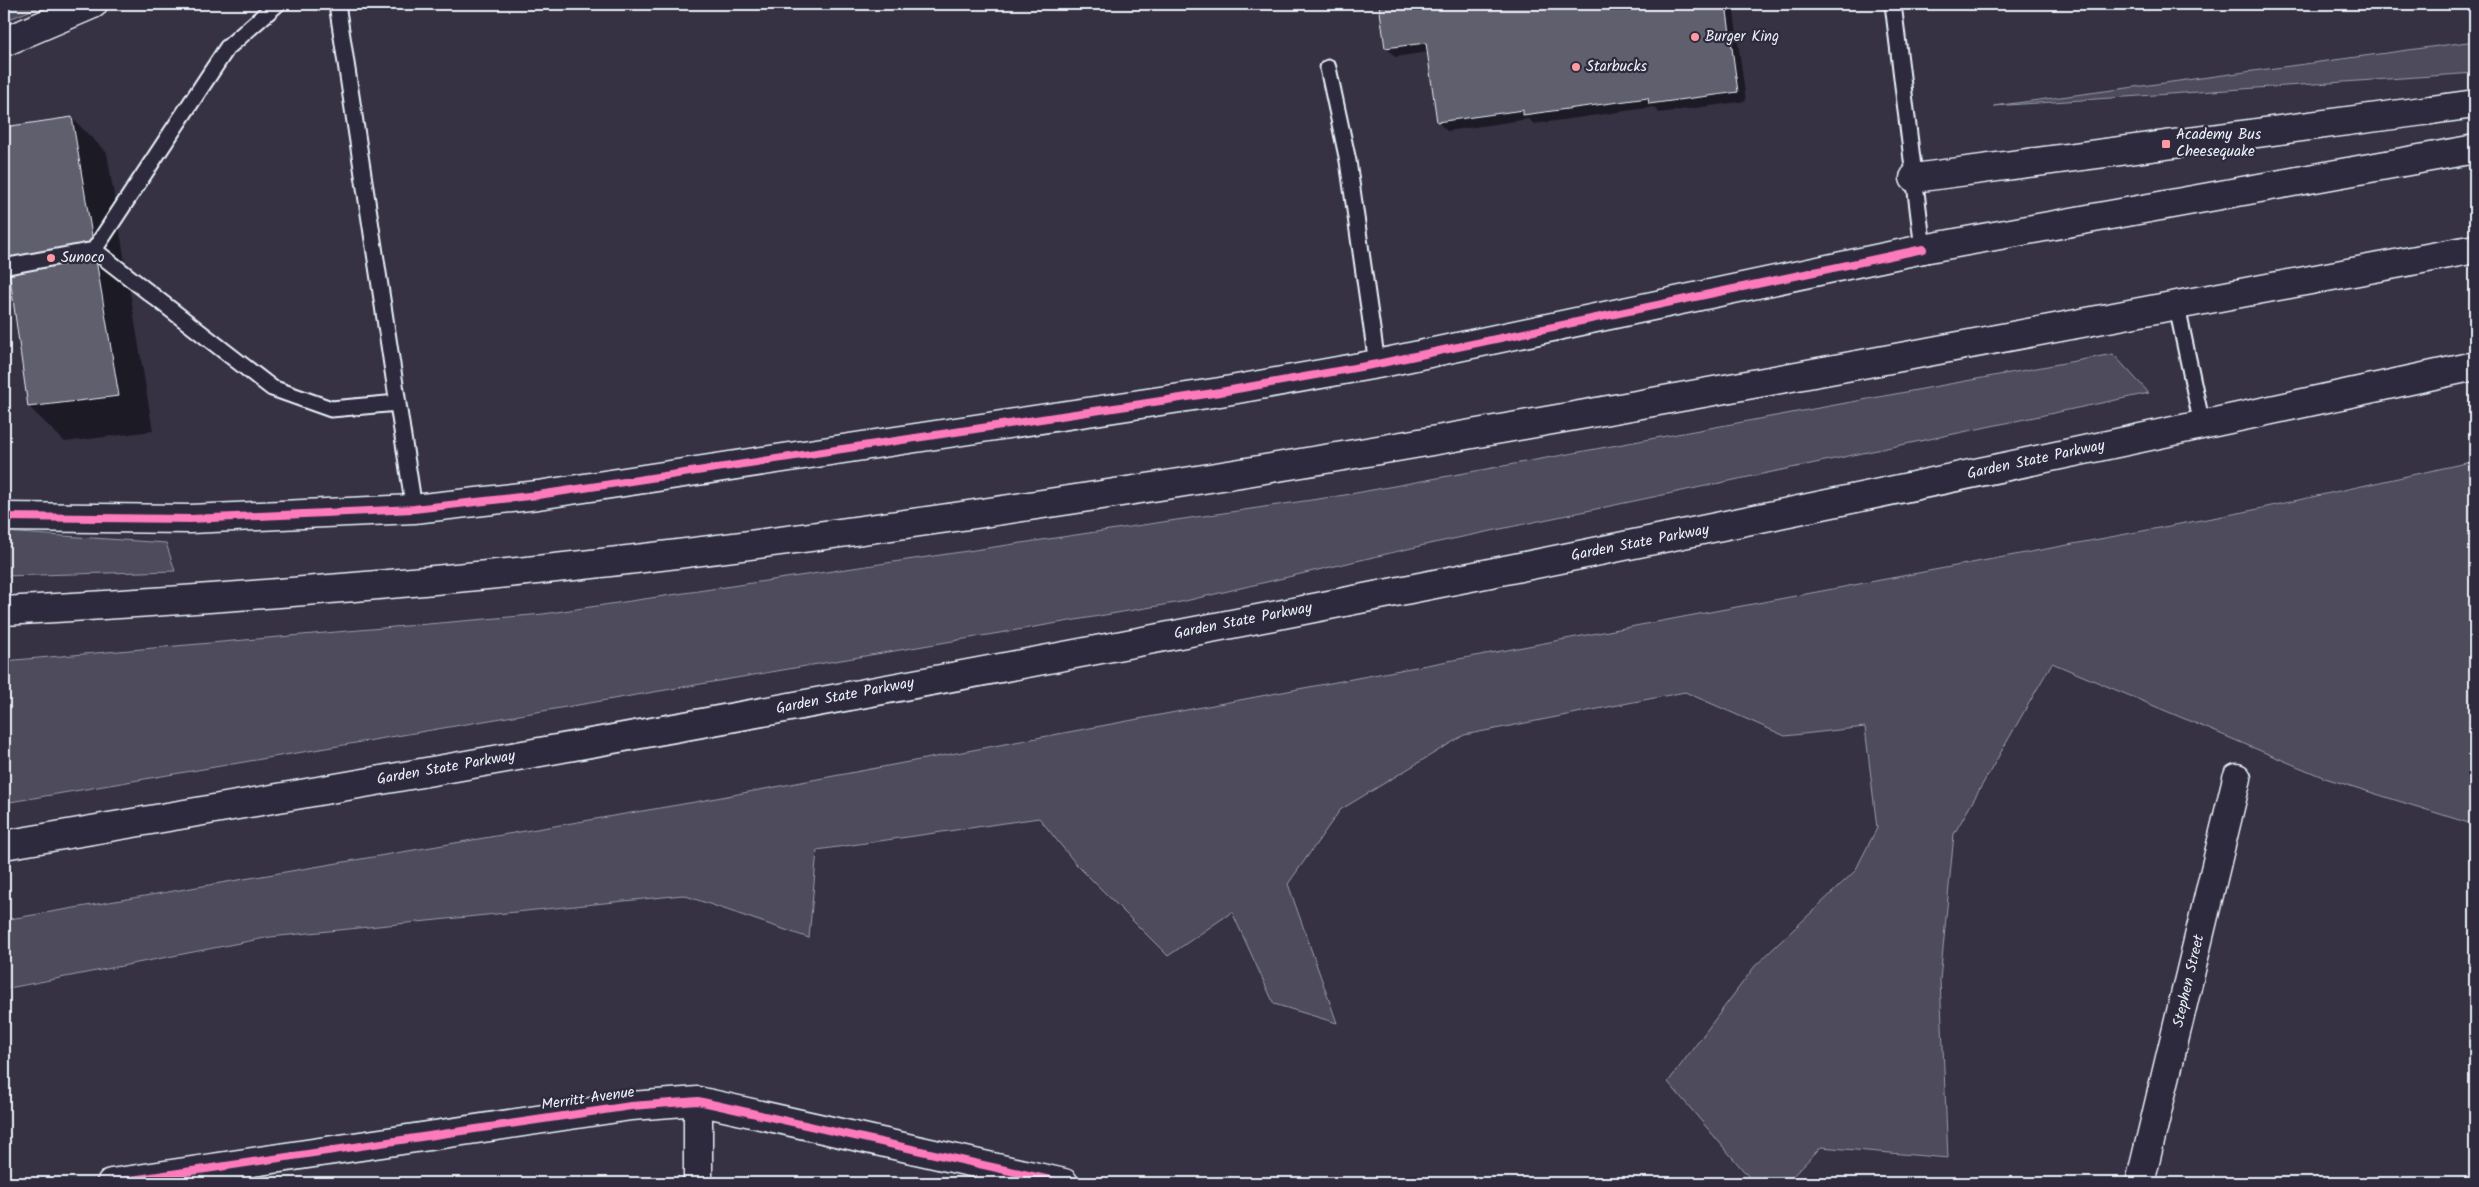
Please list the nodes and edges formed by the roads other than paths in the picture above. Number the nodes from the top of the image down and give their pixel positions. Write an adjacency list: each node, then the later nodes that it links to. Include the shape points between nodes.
1 (93, 4): 5 (main road)
2 (277, 4): 12 (lane, via 227,48)
3 (337, 4): 17 (lane)
4 (1893, 4): 9 (lane)
5 (4, 42)
6 (1328, 68): 15 (lane, via 1348,161)
7 (2475, 104): 9 (main road)
8 (2475, 149): 10 (main road)
9 (1914, 178): 10 (lane)
10 (1922, 249): 15 (main road)
11 (2475, 249): 14 (main road)
12 (94, 250): 13 (lane); 17 (lane, via 272,388 331,409)
13 (8, 266)
14 (2177, 306): 18 (lane); 21 (main road, via 1397,448 856,531 445,579 171,603)
15 (1377, 364): 19 (main road, via 1220,392 578,489)
16 (2475, 366): 18 (main road, Garden State Parkway)
17 (398, 403): 19 (lane)
18 (2202, 425): 23 (main road, Garden State Parkway, via 1307,609 377,781)
19 (414, 509): 20 (main road, via 190,519)
20 (4, 517)
21 (4, 611)
22 (2237, 778): 29 (main road, Stephen Street)
23 (4, 845)
24 (698, 1101): 25 (main road, Merritt Avenue, via 631,1106); 27 (main road); 28 (main road, Merritt Avenue)
25 (186, 1177): 26 (main road, Merritt Avenue)
26 (111, 1183)
27 (698, 1183)
28 (1064, 1183)
29 (2140, 1183)

